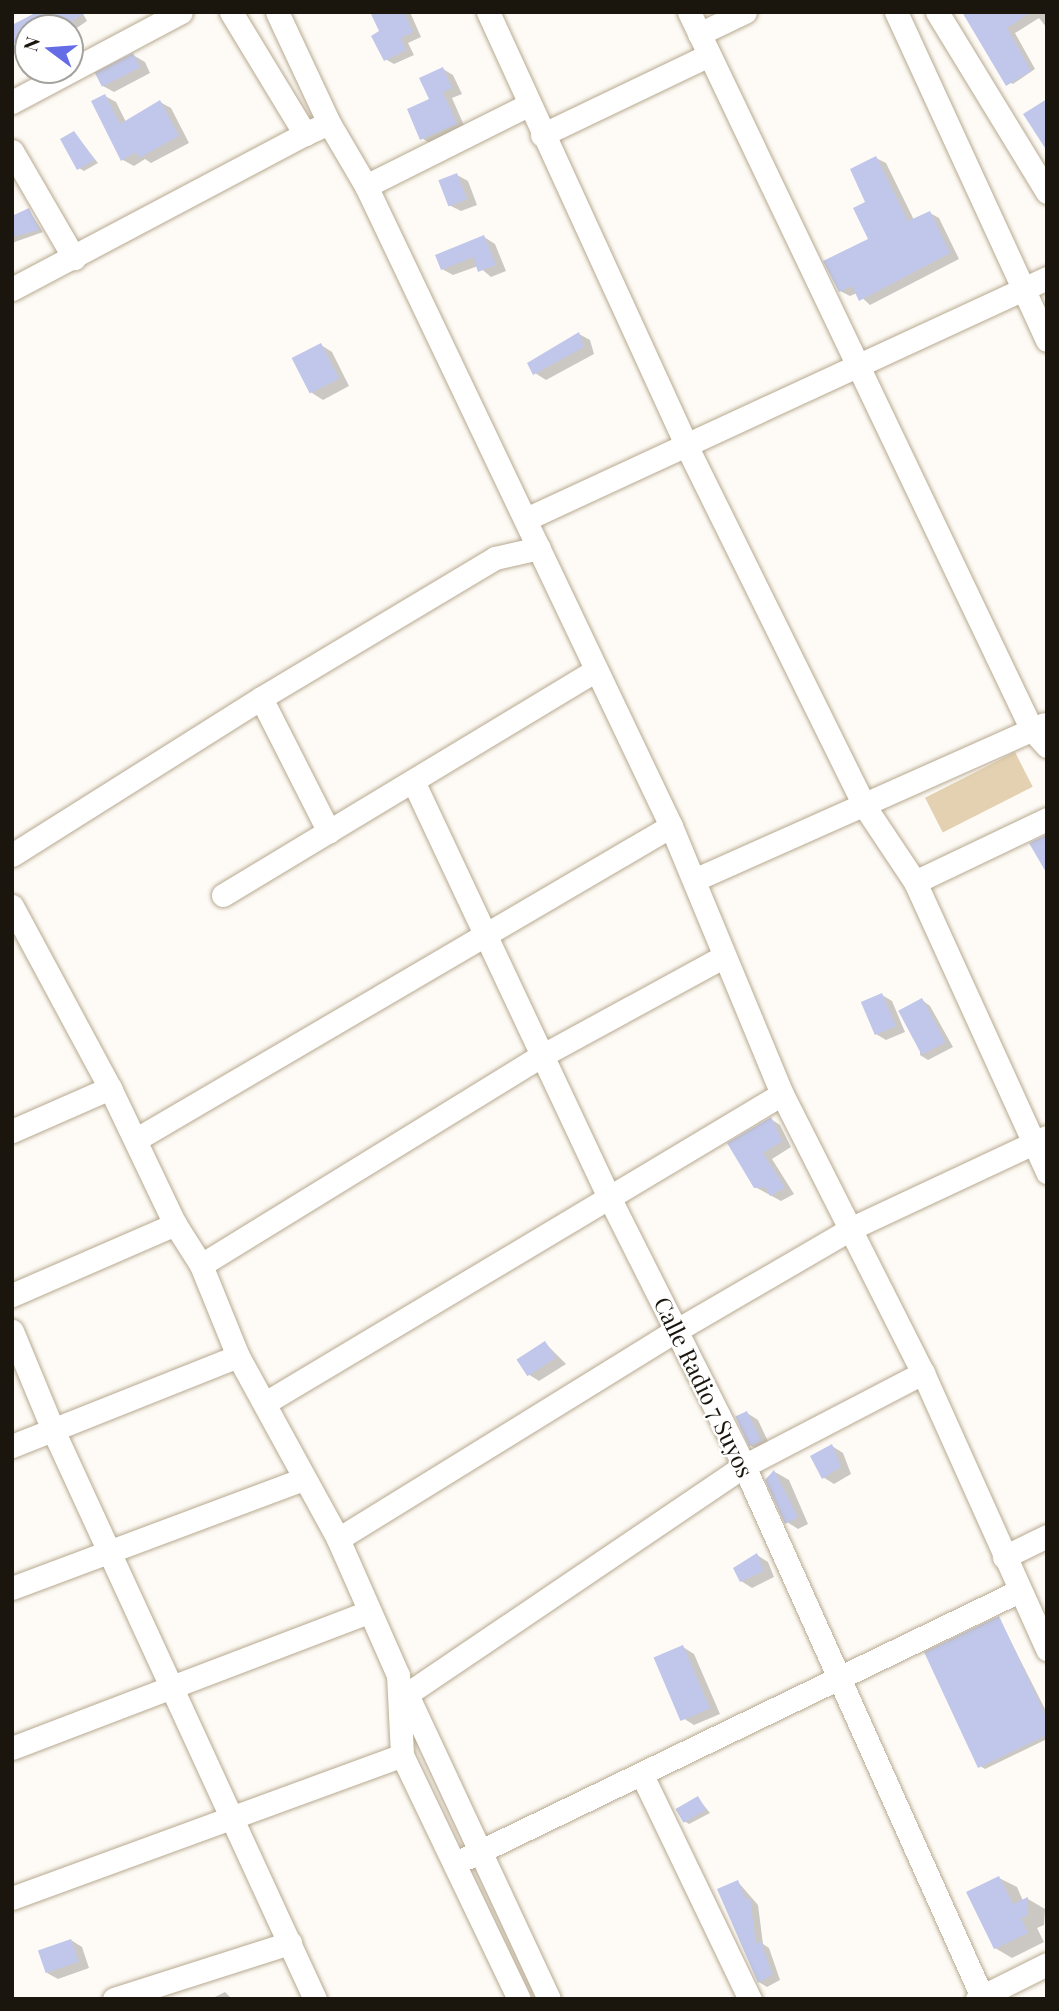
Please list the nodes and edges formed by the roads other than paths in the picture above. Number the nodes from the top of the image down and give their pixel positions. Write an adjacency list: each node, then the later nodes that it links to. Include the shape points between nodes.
1 (181, 12): 11 (street)
2 (231, 12): 14 (street)
3 (277, 12): 13 (street)
4 (488, 12): 12 (street)
5 (689, 12): 9 (street)
6 (745, 12): 9 (street)
7 (897, 12): 22 (street)
8 (937, 12): 18 (street)
9 (699, 34): 10 (street)
10 (709, 55): 15 (street); 24 (street)
11 (12, 102)
12 (530, 104): 15 (street); 17 (street)
13 (329, 123): 14 (street); 17 (street)
14 (305, 134): 19 (street)
15 (542, 135): 25 (street)
16 (12, 151): 19 (street)
17 (366, 186): 26 (street)
18 (1047, 192)
19 (74, 258): 21 (street)
20 (1047, 278): 22 (street)
21 (12, 289)
22 (1023, 292): 23 (street); 24 (street)
23 (1047, 340)
24 (862, 367): 25 (street); 30 (street)
25 (686, 445): 26 (street); 32 (street)
26 (526, 519): 27 (street)
27 (539, 548): 28 (street); 29 (street, via 495,558)
28 (594, 671): 31 (street); 34 (street)
29 (261, 698): 35 (street); 36 (street)
30 (1042, 733): 32 (street)
31 (413, 781): 35 (street); 41 (street, Calle Radio 7 Suyos)
32 (865, 807): 37 (street); 38 (street)
33 (1047, 818): 38 (street)
34 (671, 826): 37 (street); 41 (street)
35 (328, 832): 39 (street)
36 (12, 855)
37 (694, 880): 42 (street)
38 (915, 882): 48 (street)
39 (223, 895)
40 (12, 906): 44 (street)
41 (485, 939): 43 (street, Calle Radio 7 Suyos); 47 (street)
42 (723, 957): 43 (street); 45 (street)
43 (543, 1055): 50 (street, Calle Radio 7 Suyos); 53 (street)
44 (110, 1088): 46 (street); 47 (street)
45 (782, 1094): 50 (street); 52 (street)
46 (12, 1131)
47 (135, 1140): 51 (street)
48 (1040, 1140): 49 (street); 52 (street)
49 (1047, 1172)
50 (610, 1199): 55 (street, Calle Radio 7 Suyos); 59 (street)
51 (175, 1224): 53 (street); 54 (street)
52 (852, 1228): 55 (street); 58 (street)
53 (201, 1265): 57 (street)
54 (12, 1295)
55 (677, 1330): 62 (street, Calle Radio 7 Suyos); 65 (street)
56 (12, 1331): 60 (street)
57 (238, 1356): 59 (street); 60 (street)
58 (923, 1373): 62 (street); 67 (street)
59 (265, 1402): 63 (street)
60 (53, 1430): 61 (street); 66 (street)
61 (12, 1446)
62 (744, 1466): 72 (street, Calle Radio 7 Suyos); 73 (street)
63 (303, 1479): 65 (street); 66 (street)
64 (1047, 1536): 67 (street)
65 (338, 1539): 70 (street)
66 (110, 1551): 68 (street); 74 (street)
67 (1004, 1557): 69 (street)
68 (12, 1588)
69 (1019, 1591): 71 (street); 72 (street)
70 (369, 1612): 73 (street); 74 (street)
71 (1047, 1650)
72 (840, 1677): 77 (street); 84 (street, Calle Radio 7 Suyos)
73 (402, 1684): 76 (street); 79 (street)
74 (172, 1685): 75 (street); 78 (street)
75 (12, 1748)
76 (402, 1755): 78 (street); 80 (street)
77 (642, 1775): 79 (street); 89 (street)
78 (235, 1818): 81 (street); 82 (street)
79 (481, 1851): 80 (street); 88 (street)
80 (456, 1863): 87 (street)
81 (12, 1898)
82 (290, 1943): 85 (street); 86 (street)
83 (1047, 1964): 84 (street)
84 (981, 1998)
85 (114, 1999)
86 (315, 1999)
87 (519, 1999)
88 (549, 1999)
89 (750, 1999)

